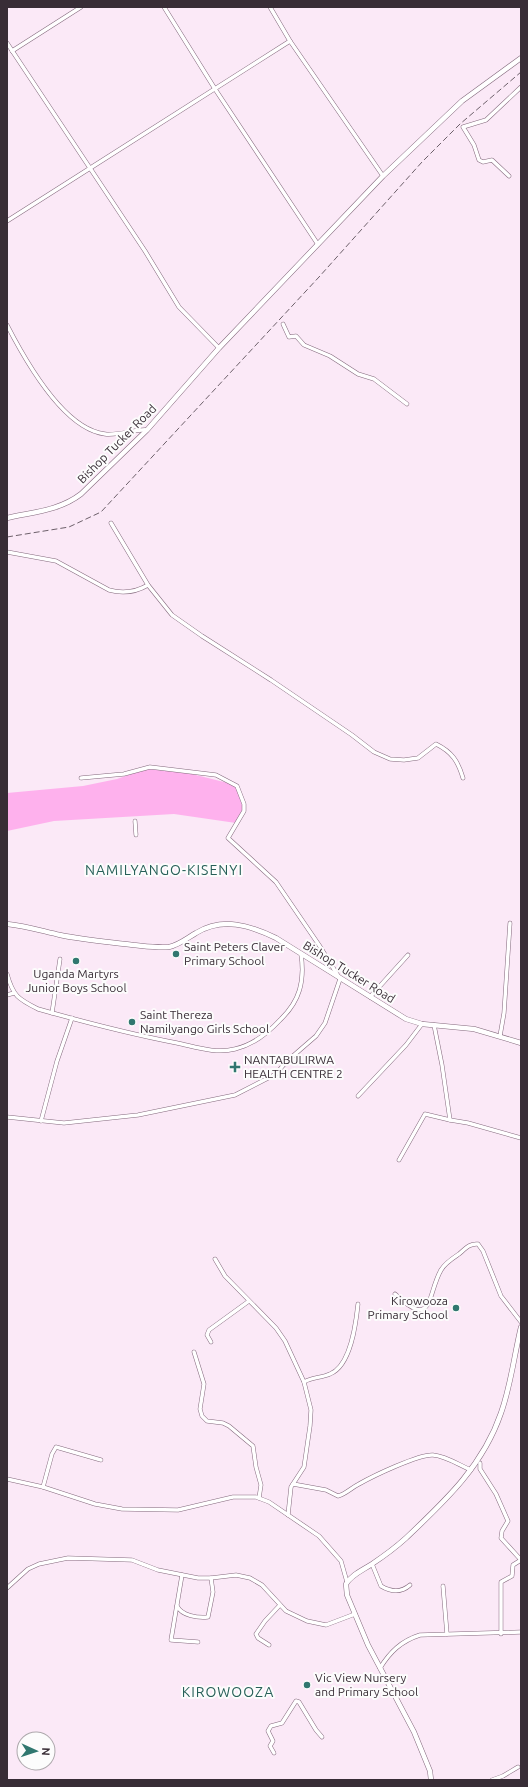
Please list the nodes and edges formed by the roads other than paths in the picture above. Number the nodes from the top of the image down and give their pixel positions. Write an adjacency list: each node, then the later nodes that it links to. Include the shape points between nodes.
1 (81, 7): 6 (street)
2 (164, 7): 9 (street)
3 (270, 7): 4 (street)
4 (290, 41): 9 (street); 11 (street)
5 (7, 43): 6 (street)
6 (12, 50): 10 (street)
7 (521, 58): 11 (main road, Bishop Tucker Road, via 462,101)
8 (521, 87): 12 (street, via 486,120 463,127 474,145 479,160 492,160)
9 (215, 89): 10 (street); 14 (street)
10 (89, 169): 13 (street); 17 (street, via 145,251 179,307)
11 (383, 176): 14 (main road, Bishop Tucker Road)
12 (509, 176)
13 (7, 221)
14 (317, 243): 17 (main road, Bishop Tucker Road)
15 (283, 324): 18 (street, via 289,336 296,336 304,345 374,380)
16 (7, 325): 19 (street, via 25,358 59,406 70,417 96,432 106,434)
17 (219, 348): 19 (main road, Bishop Tucker Road)
18 (407, 404)
19 (147, 430): 20 (main road, Bishop Tucker Road, via 74,500 55,508)
20 (7, 518)
21 (111, 523): 23 (street)
22 (7, 552): 23 (street, via 56,561 117,592 140,590)
23 (148, 586): 25 (street, via 172,615 284,688 374,752 390,759 404,760 418,758 436,744 445,748 458,763)
24 (81, 778): 34 (street, via 124,774 150,767 216,775 236,784 244,811 228,838 276,882 320,945)
25 (463, 778)
26 (135, 821): 27 (street)
27 (136, 835)
28 (510, 923): 42 (street)
29 (7, 924): 30 (main road, Bishop Tucker Road, via 100,941 164,947 175,945 208,926 231,923 255,928)
30 (301, 954): 34 (main road, Bishop Tucker Road); 39 (street, via 302,972 297,999 269,1031 241,1048 221,1051 204,1049)
31 (408, 954): 37 (street)
32 (60, 959): 38 (street)
33 (7, 974): 35 (street)
34 (340, 979): 37 (main road, Bishop Tucker Road); 47 (street, via 325,1022 316,1036 276,1074 235,1095 138,1115 64,1123)
35 (14, 993): 36 (street); 38 (street, via 25,1002)
36 (8, 995)
37 (370, 997): 40 (main road, Bishop Tucker Road, via 406,1019)
38 (52, 1013): 39 (street)
39 (72, 1018): 47 (street)
40 (422, 1024): 41 (main road, Bishop Tucker Road); 44 (street)
41 (434, 1025): 42 (main road, Bishop Tucker Road, via 463,1027); 46 (street)
42 (500, 1036): 43 (main road, Bishop Tucker Road)
43 (521, 1043)
44 (358, 1096)
45 (7, 1117): 47 (street)
46 (450, 1120): 48 (street); 49 (street, via 424,1114)
47 (41, 1121)
48 (521, 1138)
49 (399, 1160)
50 (215, 1259): 52 (street, via 225,1276)
51 (395, 1294): 54 (street, via 411,1308 425,1307 432,1297 443,1267 468,1247 478,1244 483,1250 501,1296)
52 (250, 1301): 56 (street, via 209,1330 207,1335); 58 (street, via 285,1341)
53 (358, 1304): 58 (street, via 352,1344 337,1370 332,1374 310,1378)
54 (521, 1322)
55 (521, 1327): 61 (main road, via 512,1376 501,1412 489,1442)
56 (211, 1342)
57 (194, 1352): 65 (street, via 204,1384 200,1413 204,1419 229,1426 251,1443 255,1451 261,1485)
58 (304, 1382): 63 (street, via 311,1410 310,1426 304,1467)
59 (101, 1460): 64 (street, via 56,1447)
60 (480, 1463): 67 (street, via 480,1469 493,1487 507,1518 508,1523 502,1531 501,1538)
61 (471, 1470): 63 (street, via 430,1455 389,1470 338,1496 326,1490); 68 (main road, via 442,1504 394,1548)
62 (7, 1478): 64 (street)
63 (293, 1484): 66 (street)
64 (43, 1487): 65 (street, via 95,1504 122,1509 178,1510 233,1497)
65 (259, 1498): 66 (street)
66 (288, 1515): 71 (street, via 319,1536 330,1547 341,1561)
67 (521, 1560): 80 (street, via 513,1565 512,1576 501,1582)
68 (372, 1564): 71 (main road); 72 (street, via 380,1586 392,1591)
69 (182, 1575): 70 (street); 74 (street, via 158,1570 132,1560 68,1558 34,1566); 76 (street)
70 (212, 1578): 75 (street, via 236,1575 250,1578 262,1585); 76 (street, via 213,1592 208,1617 184,1613 179,1611)
71 (347, 1582): 77 (main road, via 347,1595)
72 (410, 1585)
73 (443, 1586): 79 (street)
74 (7, 1588)
75 (280, 1605): 77 (street, via 297,1618 326,1625); 82 (street, via 256,1634)
76 (177, 1606): 81 (street, via 172,1641)
77 (355, 1614): 83 (main road)
78 (521, 1632): 80 (street)
79 (447, 1634): 80 (street); 83 (street, via 420,1635 407,1640 394,1649)
80 (501, 1634)
81 (198, 1642)
82 (269, 1645)
83 (379, 1669): 87 (main road, via 414,1732 430,1770)
84 (322, 1737): 85 (street, via 296,1701 282,1723 269,1728 268,1732 273,1741 270,1748)
85 (274, 1754)
86 (518, 1767): 88 (street)
87 (431, 1780)
88 (492, 1780)

